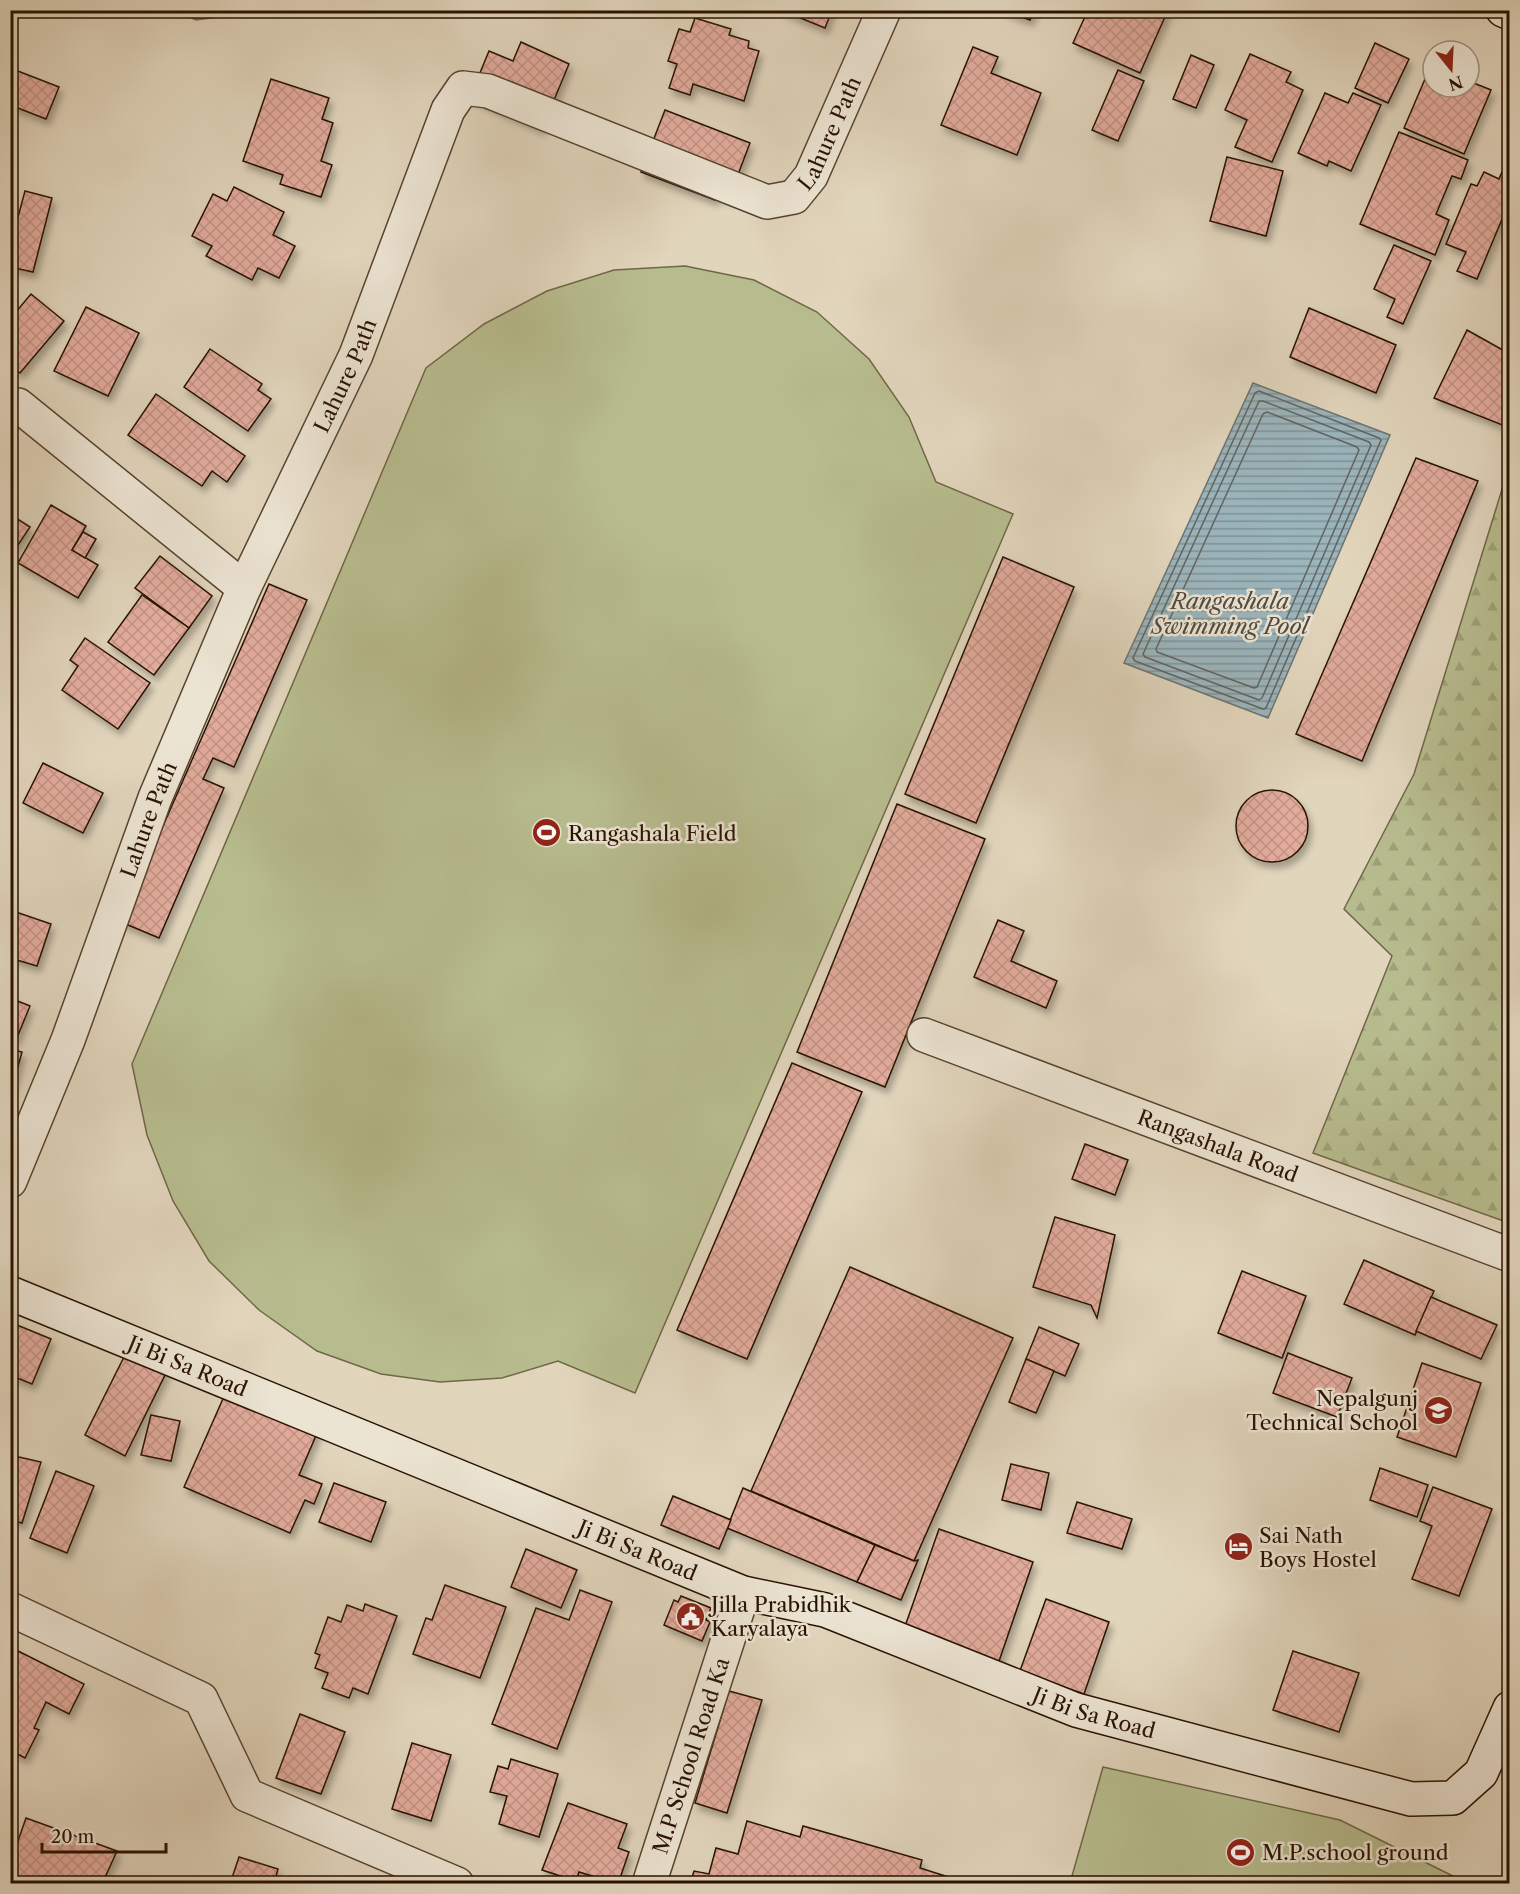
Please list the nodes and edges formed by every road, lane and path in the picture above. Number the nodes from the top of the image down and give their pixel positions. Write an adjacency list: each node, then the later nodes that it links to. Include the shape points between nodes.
1 (884, 10): 5 (street, Lahure Path, via 811,177 794,197 767,202 488,91 463,88 448,110 357,355)
2 (1503, 10): 3 (street)
3 (1509, 13)
4 (18, 405): 5 (street)
5 (244, 588): 7 (street, Lahure Path, via 155,798 68,1040)
6 (924, 1035): 8 (street, Rangashala Road)
7 (10, 1181)
8 (1509, 1255)
9 (10, 1293): 10 (street, Ji Bi Sa Road)
10 (743, 1593): 12 (street, Ji Bi Sa Road, via 825,1610 1076,1710 1411,1799 1453,1798 1481,1773); 14 (street, M.P School Road Ka)
11 (10, 1610): 13 (street, via 201,1699 246,1795)
12 (1509, 1708)
13 (457, 1884)
14 (649, 1884)

